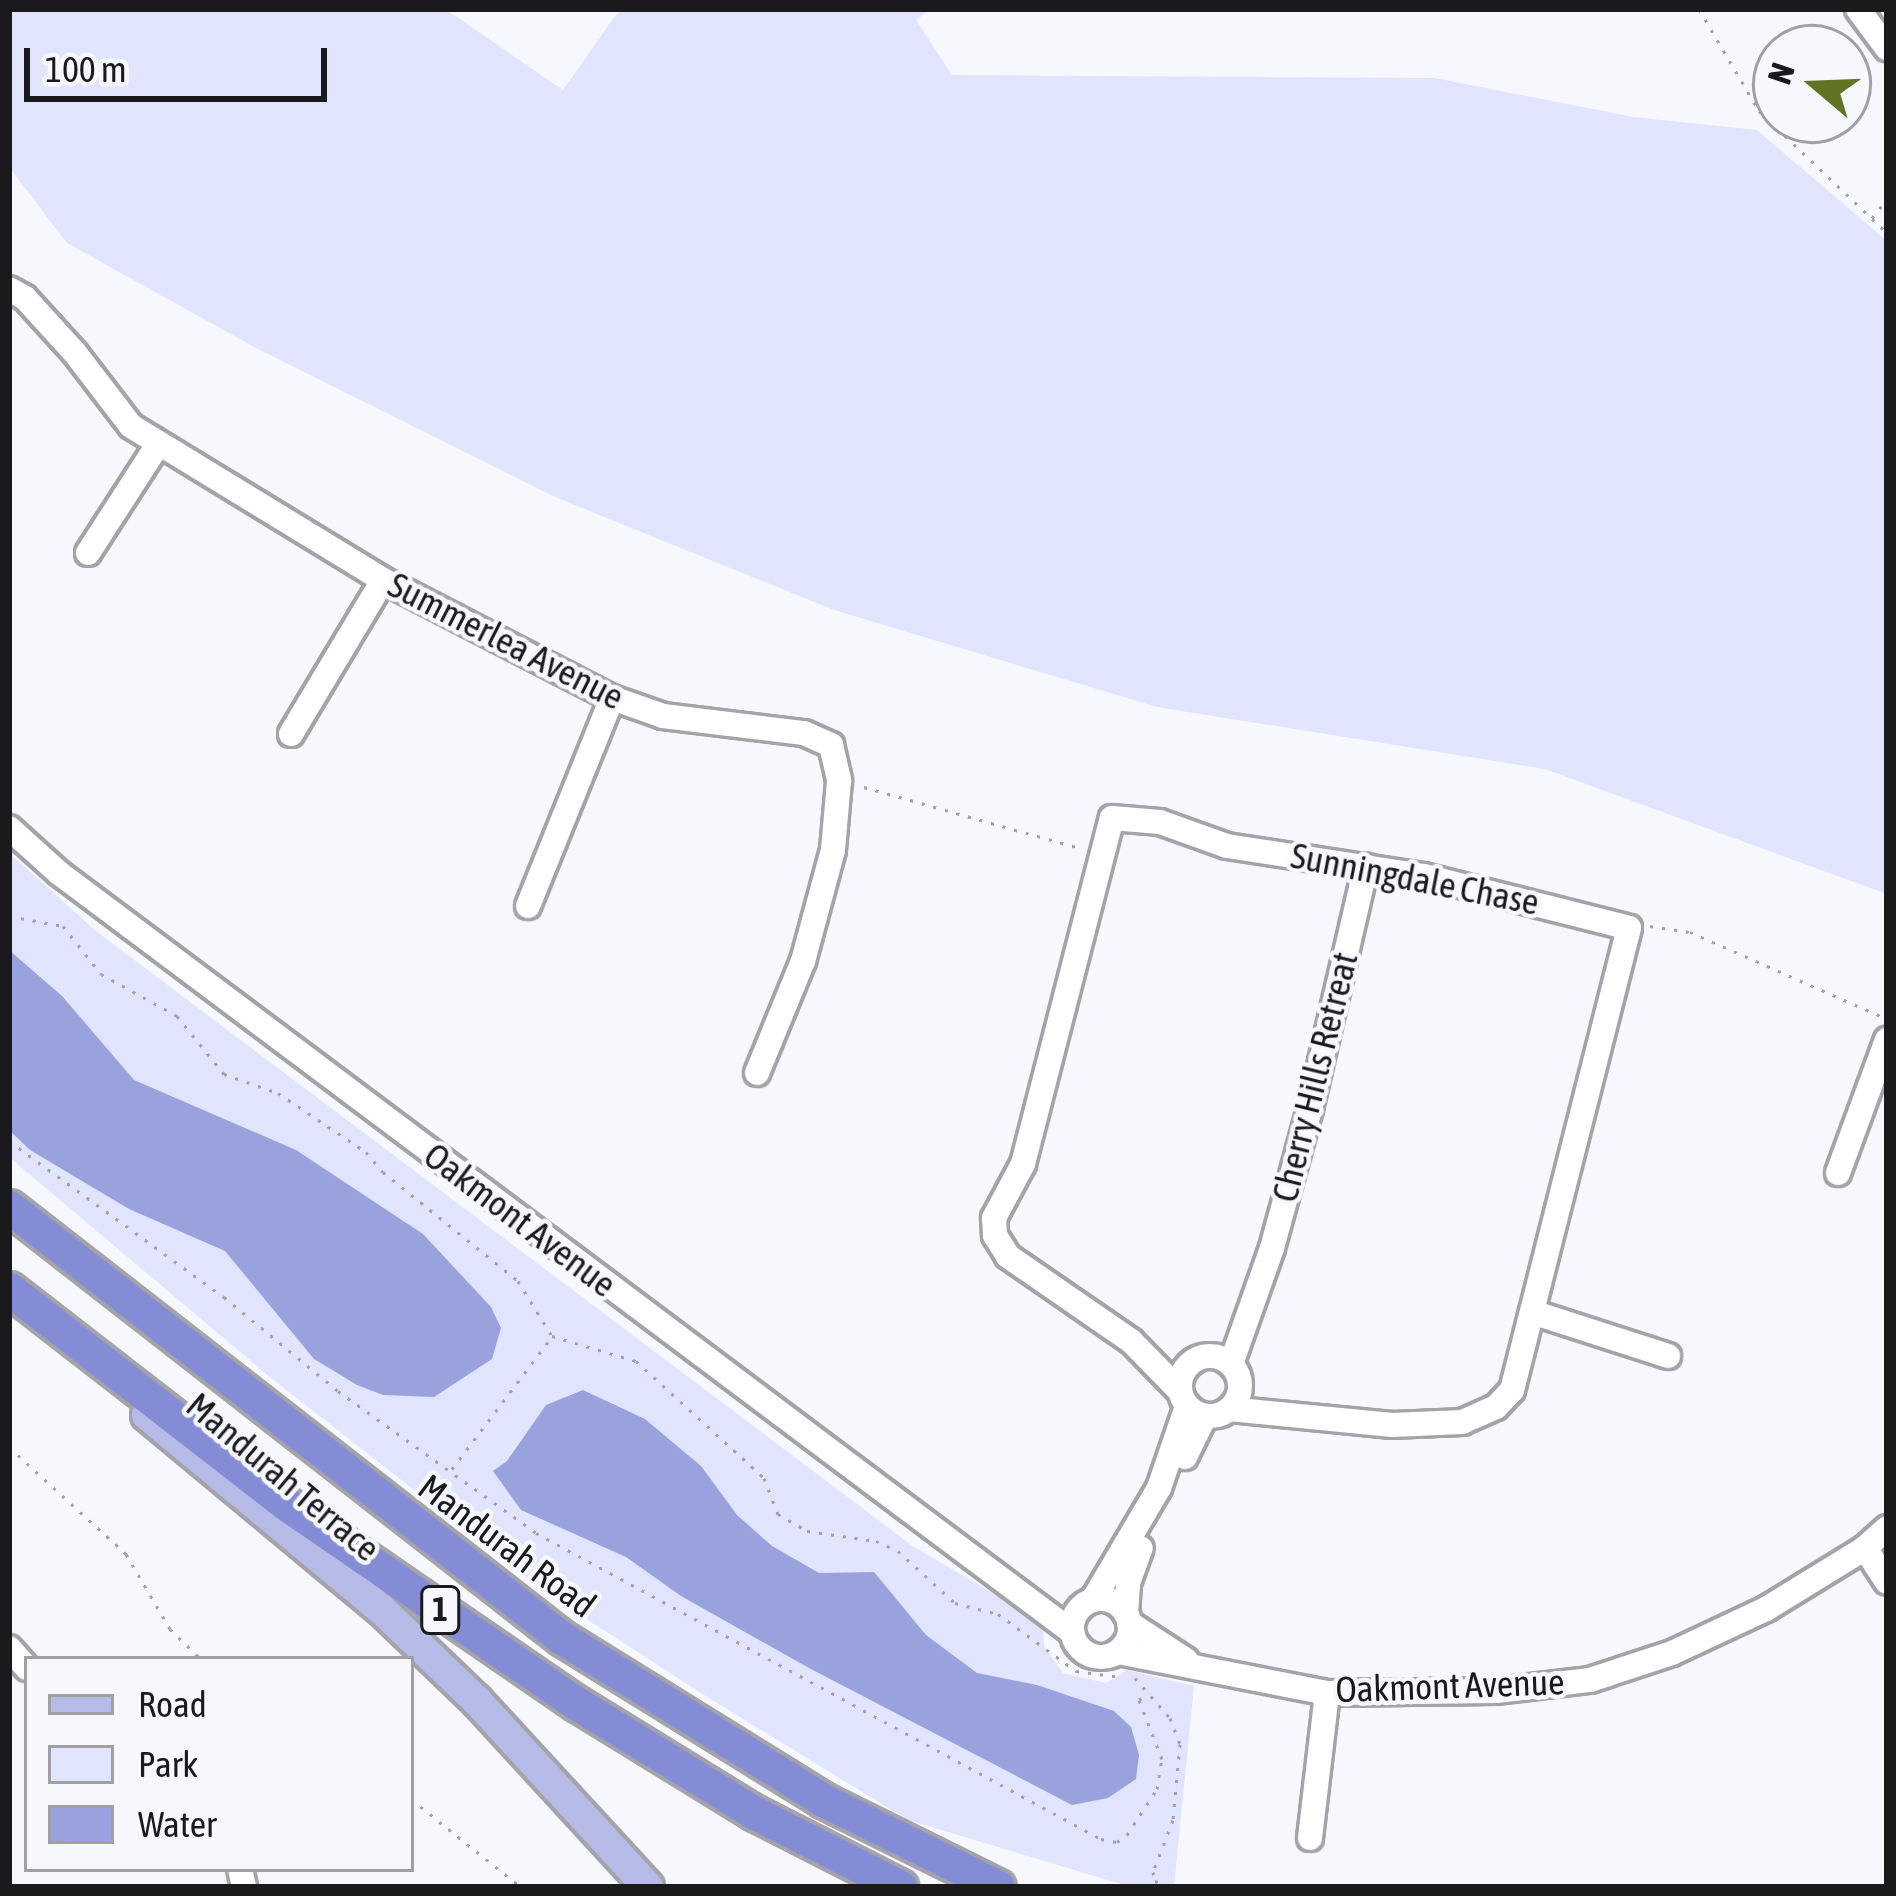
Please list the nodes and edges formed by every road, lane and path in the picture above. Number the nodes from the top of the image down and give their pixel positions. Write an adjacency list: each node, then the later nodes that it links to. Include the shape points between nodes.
1 (1699, 9): 5 (path, via 1759,111)
2 (1858, 9): 3 (street)
3 (1887, 48)
4 (1887, 199): 5 (path)
5 (1870, 219): 6 (path)
6 (1887, 233)
7 (9, 289): 8 (street, Summerlea Avenue)
8 (157, 446): 9 (street); 10 (street, Summerlea Avenue)
9 (88, 553)
10 (383, 580): 11 (street, Summerlea Avenue); 12 (street)
11 (612, 698): 13 (street, Summerlea Avenue, via 663,716 805,734 831,745); 17 (street)
12 (292, 734)
13 (839, 781): 15 (path); 22 (street, via 821,907)
14 (9, 828): 37 (street, Oakmont Avenue)
15 (1102, 854): 16 (street, Sunningdale Chase, via 1112,818 1160,822 1227,846); 30 (street, Sunningdale Chase, via 1023,1164 994,1218 995,1235 1008,1256)
16 (1366, 866): 19 (street, Sunningdale Chase); 30 (street, Cherry Hills Retreat, via 1310,1109 1256,1286)
17 (528, 906)
18 (9, 916): 28 (path, via 64,926 101,974 177,1016 224,1075 278,1093 366,1152 518,1281)
19 (1629, 928): 20 (path, via 1690,932); 27 (street, Sunningdale Chase)
20 (1887, 1018)
21 (1887, 1040): 24 (street)
22 (758, 1073)
23 (9, 1141): 32 (path)
24 (1838, 1173)
25 (9, 1207): 50 (highway, Mandurah Road / 1, via 562,1638 823,1800)
26 (9, 1290): 48 (main road, Mandurah Terrace, via 381,1609); 49 (highway, 1, via 286,1504 576,1703 754,1813)
27 (1532, 1312): 29 (street); 30 (street, Sunningdale Chase, via 1511,1390 1463,1422 1392,1426 1301,1413)
28 (552, 1336): 32 (path); 43 (path, via 635,1361 764,1478 778,1514 791,1523 898,1551 956,1603 998,1614 1076,1671 1131,1674)
29 (1668, 1356)
30 (1209, 1386): 36 (street, Cherry Hills Retreat, via 1159,1488); 38 (street, Cherry Hills Retreat, via 1135,1564)
31 (9, 1447): 41 (path, via 125,1554 170,1629)
32 (451, 1471): 43 (path, via 602,1573 1101,1839 1127,1835 1156,1789 1162,1759 1139,1700)
33 (1887, 1528): 34 (street, Oakmont Avenue)
34 (1865, 1548): 35 (street); 44 (street, Oakmont Avenue, via 1766,1609 1590,1680 1496,1691)
35 (1887, 1582)
36 (1088, 1603): 37 (street); 38 (street, via 1112,1601); 39 (street)
37 (1037, 1605): 39 (street, Oakmont Avenue)
38 (1128, 1619): 40 (street); 42 (street, Oakmont Avenue)
39 (1072, 1632): 40 (street, via 1089,1655)
40 (1118, 1652): 42 (street, Oakmont Avenue)
41 (198, 1656)
42 (1193, 1665): 44 (street, Oakmont Avenue)
43 (1149, 1693): 51 (path, via 1180,1744 1173,1820 1153,1872)
44 (1327, 1693): 46 (street)
45 (414, 1801): 47 (path)
46 (1310, 1838)
47 (521, 1887)
48 (648, 1887)
49 (900, 1887)
50 (998, 1887)
51 (1169, 1887)

